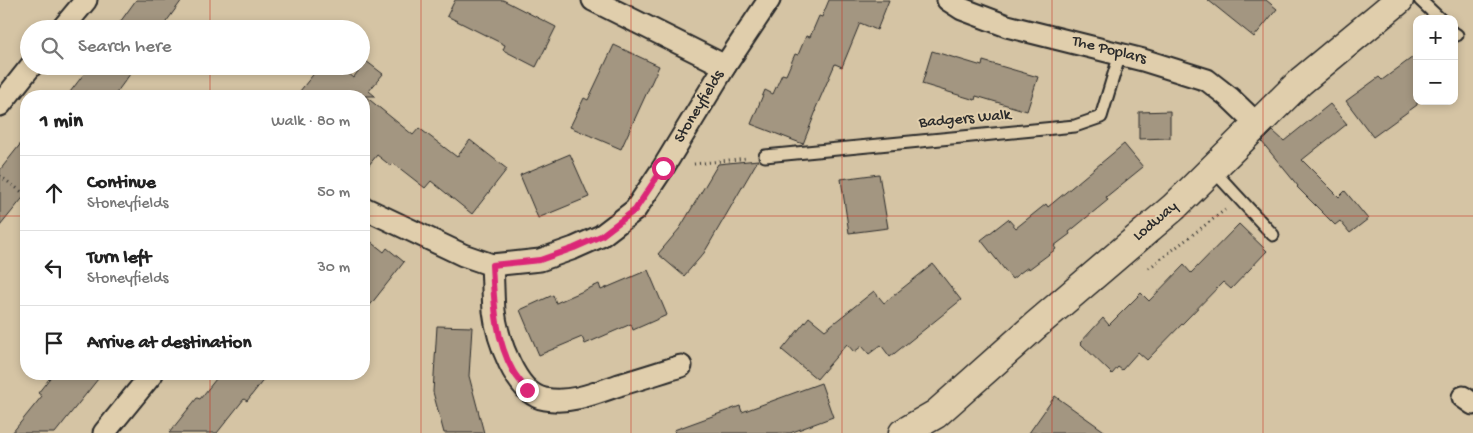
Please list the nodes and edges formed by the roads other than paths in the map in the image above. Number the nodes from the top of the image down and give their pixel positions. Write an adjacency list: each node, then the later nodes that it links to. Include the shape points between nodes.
1 (86, 0): 8 (street)
2 (593, 0): 10 (street)
3 (769, 0): 10 (street, Stoneyfields)
4 (948, 0): 9 (street, The Poplars, via 1006,26)
5 (1399, 0): 13 (street, Lodway, via 1300,82)
6 (1420, 0): 7 (lane)
7 (1436, 15)
8 (69, 20)
9 (1120, 54): 13 (street, The Poplars, via 1207,80); 14 (lane, Badgers Walk, via 1101,117 1075,126)
10 (725, 66): 18 (street, Stoneyfields, via 635,210 601,236 574,248 540,260)
11 (24, 75): 12 (street)
12 (0, 105)
13 (1258, 125): 15 (street, Lodway)
14 (765, 156)
15 (1213, 170): 17 (lane); 22 (street, Lodway, via 936,414)
16 (370, 211): 18 (street, Stoneyfields, via 463,255)
17 (1273, 235)
18 (492, 265): 19 (street, via 494,313 503,346 514,372 527,390 543,399 562,401 590,395)
19 (681, 366)
20 (147, 380): 21 (street)
21 (104, 433)
22 (903, 433)

